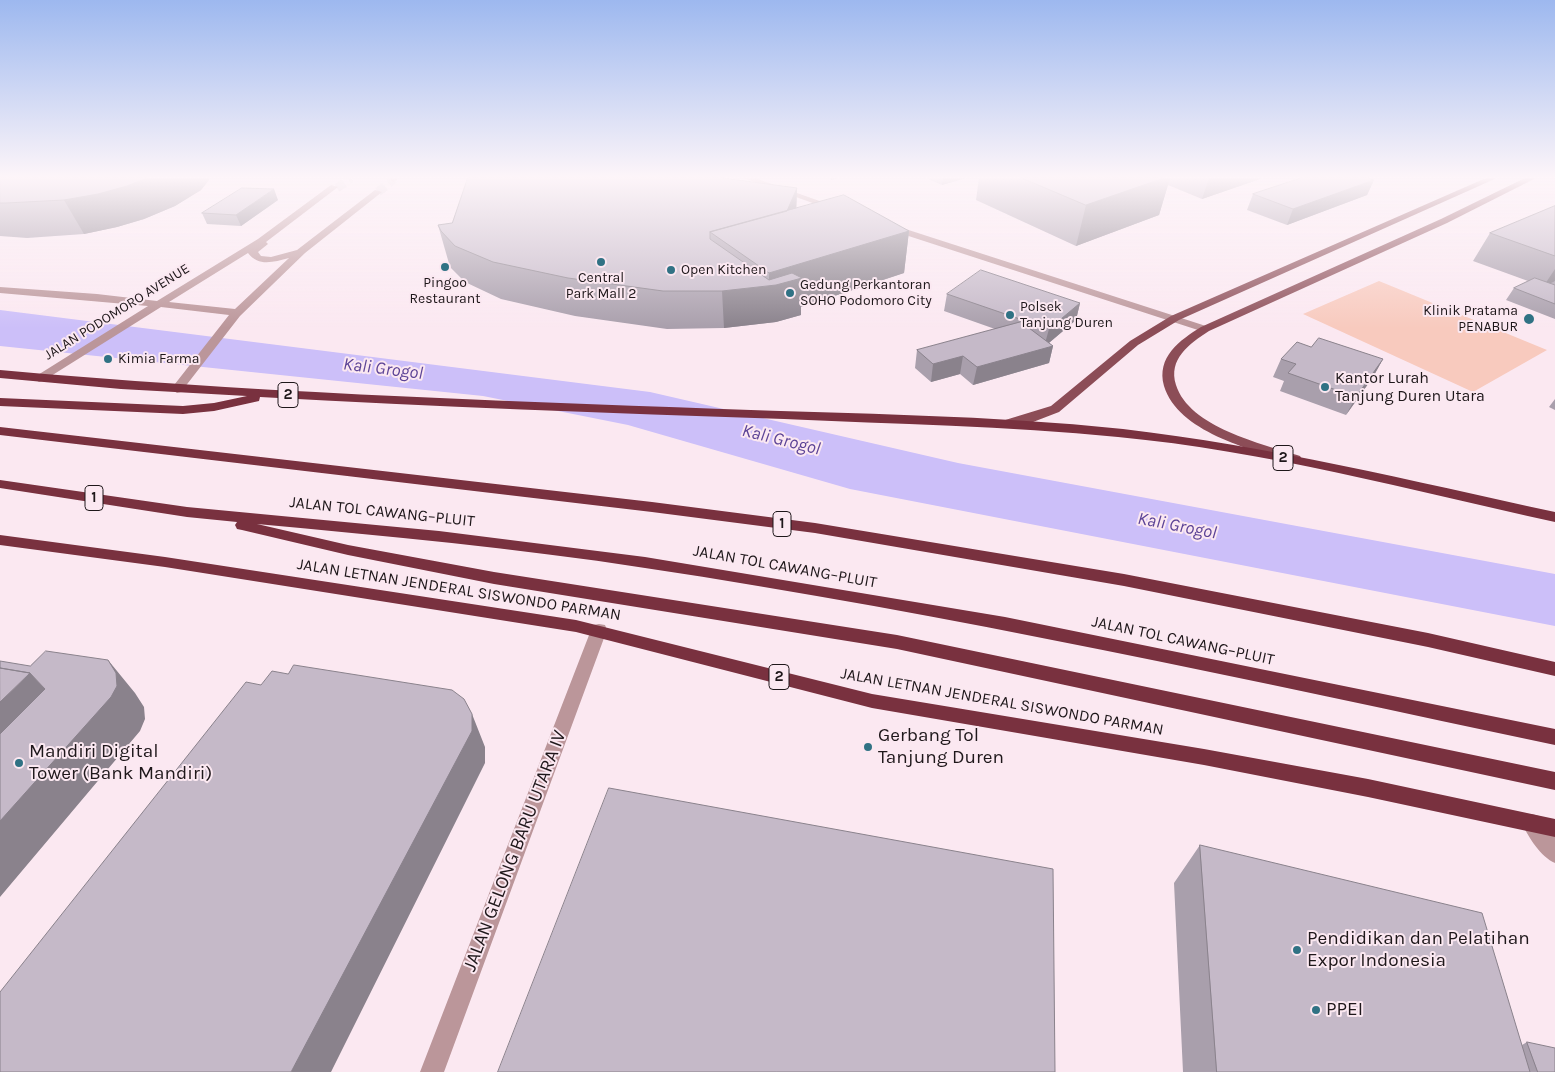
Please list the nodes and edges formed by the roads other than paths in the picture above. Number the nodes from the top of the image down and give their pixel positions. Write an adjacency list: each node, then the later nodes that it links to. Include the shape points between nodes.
1 (279, 228): 9 (street, JALAN PODOMORO AVENUE)
2 (283, 228): 7 (street, JALAN PODOMORO AVENUE, via 252,252 258,259 271,260)
3 (332, 228): 7 (street, JALAN PODOMORO AVENUE)
4 (896, 228): 11 (street)
5 (1377, 228): 11 (main road)
6 (1426, 228): 12 (main road)
7 (302, 251): 10 (street, JALAN PODOMORO AVENUE)
8 (0, 290): 9 (street)
9 (155, 306): 10 (street); 14 (street, JALAN PODOMORO AVENUE)
10 (237, 314): 15 (street, JALAN PODOMORO AVENUE)
11 (1175, 318): 12 (street); 18 (main road, via 1134,343 1055,409)
12 (1204, 329): 20 (main road, via 1181,345 1170,359 1169,383 1176,400 1192,416 1219,431)
13 (0, 374): 14 (highway, 2)
14 (39, 378): 15 (highway, 2)
15 (177, 389): 16 (highway, 2)
16 (274, 394): 17 (highway, via 183,410); 18 (highway, 2)
17 (0, 402)
18 (1007, 424): 20 (highway, 2, via 1205,444)
19 (0, 431): 26 (highway, 1, via 652,506 815,528 1124,580 1428,640)
20 (1301, 461): 23 (highway, 2)
21 (0, 484): 22 (highway, JALAN TOL CAWANG–PLUIT / 1)
22 (187, 512): 27 (highway, JALAN TOL CAWANG–PLUIT / 1, via 439,536 654,564 1005,623); 28 (highway, via 348,550 494,578 897,642)
23 (1555, 516)
24 (0, 540): 25 (highway, JALAN LETNAN JENDERAL SISWONDO PARMAN / 2, via 165,562)
25 (599, 630): 29 (highway, JALAN LETNAN JENDERAL SISWONDO PARMAN / 2, via 872,700 1214,759); 32 (street, JALAN GELONG BARU UTARA IV)
26 (1555, 669)
27 (1555, 737)
28 (1555, 781)
29 (1532, 823): 30 (highway, JALAN LETNAN JENDERAL SISWONDO PARMAN / 2); 31 (street)
30 (1555, 828)
31 (1555, 853)
32 (432, 1072)

